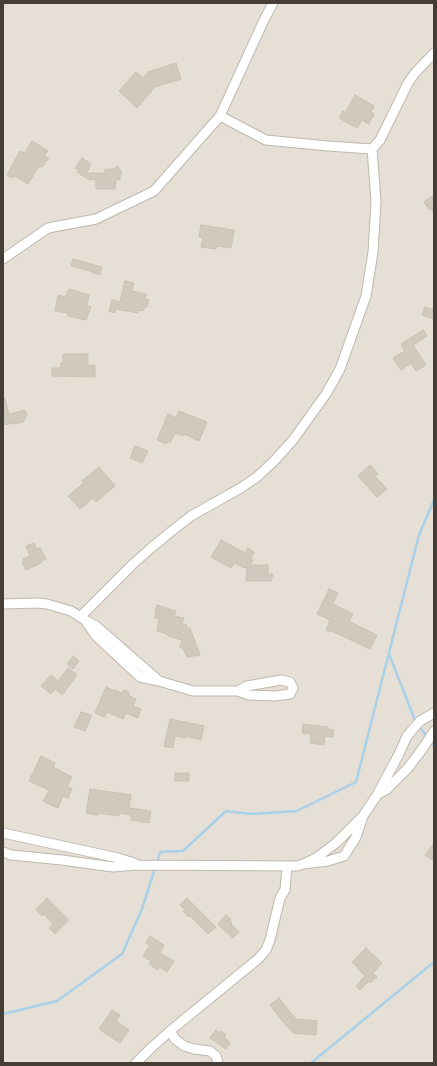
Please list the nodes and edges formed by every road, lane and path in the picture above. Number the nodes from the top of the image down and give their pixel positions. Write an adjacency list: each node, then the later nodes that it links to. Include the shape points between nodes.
1 (273, 3): 3 (street)
2 (434, 53): 4 (street, via 408,83 380,140)
3 (220, 116): 4 (street, via 266,140); 5 (street, via 154,191 96,219 48,228)
4 (372, 149): 7 (street, via 376,201 373,252 366,296 340,369 326,394 293,440 257,477 191,516 173,530 133,564 83,614)
5 (3, 258)
6 (3, 604): 7 (street, via 47,604 71,611)
7 (83, 618): 8 (street, via 96,626 159,681 193,691)
8 (238, 691): 8 (street, via 249,695 274,696 290,694 292,688 290,682 280,680 247,686)
9 (434, 713): 11 (street, via 420,721 407,736)
10 (434, 731): 11 (street, via 408,768 386,790)
11 (377, 795): 12 (street)
12 (363, 816): 16 (street, via 336,843); 16 (street, via 356,837 344,856)
13 (3, 833): 15 (street)
14 (3, 852): 15 (street, via 113,867)
15 (137, 864): 17 (street)
16 (303, 864): 17 (street)
17 (287, 866): 18 (street, via 285,890 280,898 266,950)
18 (170, 1031): 19 (street); 20 (street, via 184,1046 210,1051 216,1056)
19 (136, 1063)
20 (218, 1063)

